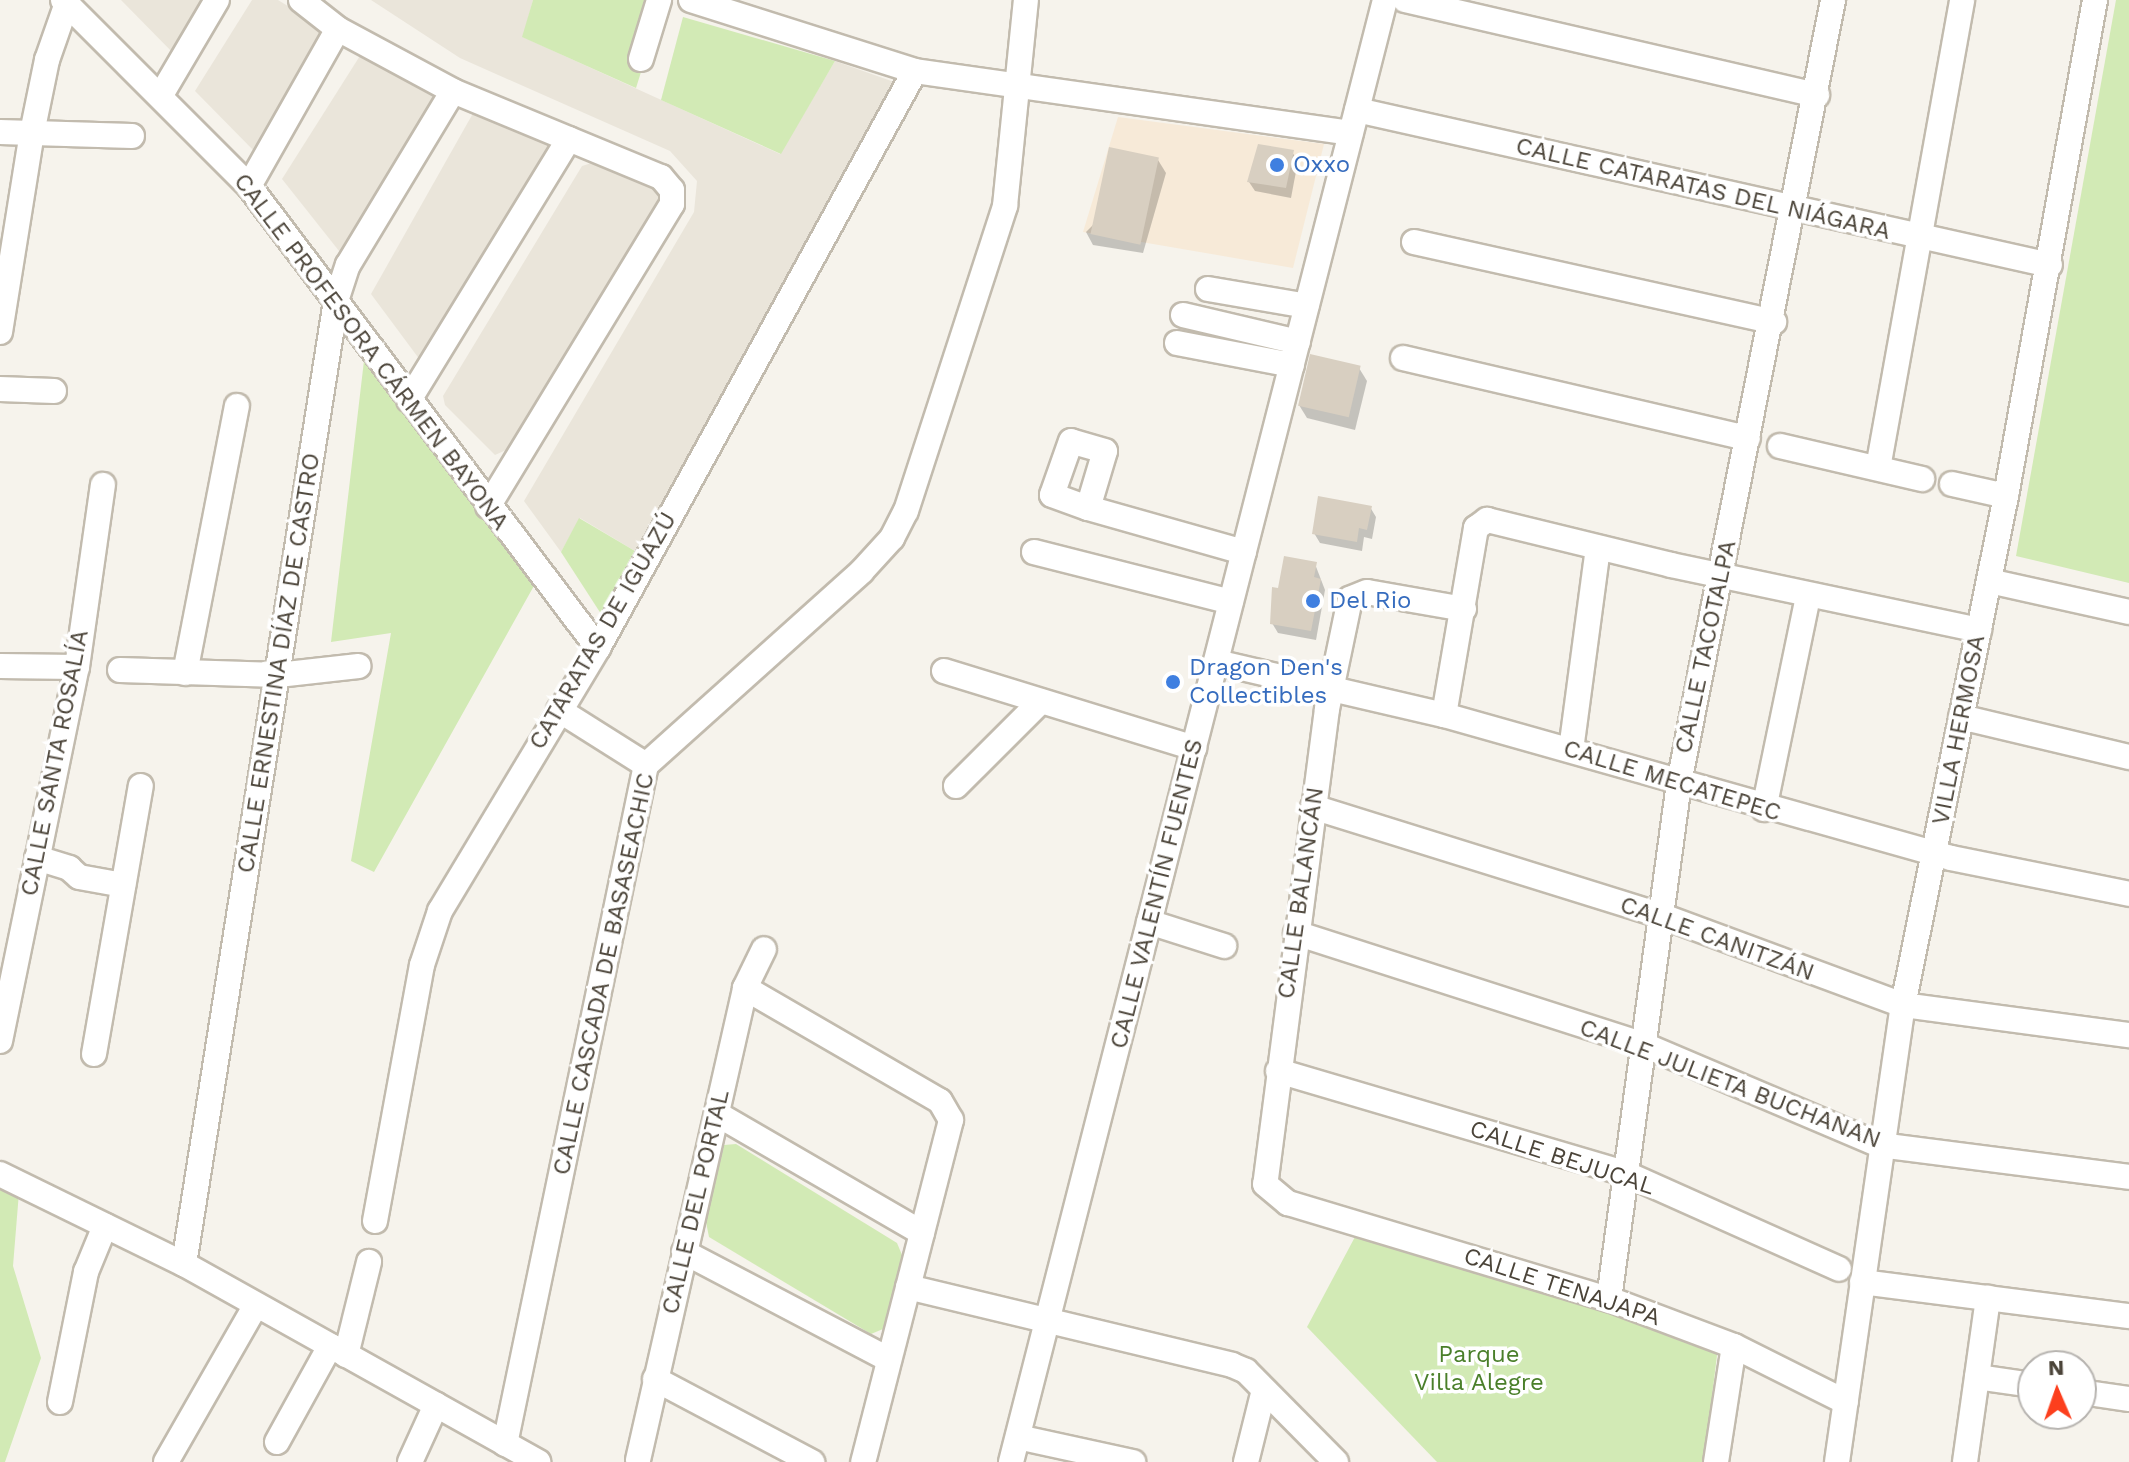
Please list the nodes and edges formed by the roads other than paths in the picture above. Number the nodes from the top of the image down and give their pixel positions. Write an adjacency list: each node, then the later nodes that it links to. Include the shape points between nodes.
1 (217, 0): 17 (street)
2 (301, 0): 12 (street)
3 (659, 0): 13 (street)
4 (691, 0): 14 (street, CALLE CATARATAS DEL NIÁGARA)
5 (1026, 0): 15 (street, CALLE CASCADA DE BASASEACHIC)
6 (1385, 0): 19 (street, CALLE VALENTÍN FUENTES)
7 (1405, 0): 18 (street)
8 (1833, 0): 18 (street, CALLE TACOTALPA)
9 (1962, 0): 26 (street)
10 (2095, 0): 28 (street, VILLA HERMOSA)
11 (66, 1): 17 (street, CALLE PROFESORA CÁRMEN BAYONA); 21 (street)
12 (338, 29): 16 (street); 24 (street)
13 (641, 59)
14 (915, 71): 15 (street, CALLE CATARATAS DEL NIÁGARA); 61 (street, CATARATAS DE IGUAZÚ)
15 (1015, 87): 19 (street, CALLE CATARATAS DEL NIÁGARA); 78 (street, CALLE CASCADA DE BASASEACHIC, via 1005,206 906,511 892,538)
16 (453, 91): 23 (street); 30 (street, CALLE ERNESTINA DÍAZ DE CASTRO, via 348,265)
17 (161, 95): 24 (street, CALLE PROFESORA CÁRMEN BAYONA)
18 (1817, 95): 25 (street, CALLE TACOTALPA)
19 (1354, 121): 25 (street, CALLE CATARATAS DEL NIÁGARA); 31 (street, CALLE VALENTÍN FUENTES)
20 (0, 132): 21 (street)
21 (32, 133): 22 (street); 34 (street)
22 (132, 136)
23 (569, 139): 40 (street); 49 (street, via 661,177 672,190 672,204)
24 (249, 186): 30 (street, CALLE PROFESORA CÁRMEN BAYONA)
25 (1795, 211): 26 (street, CALLE CATARATAS DEL NIÁGARA); 33 (street, CALLE TACOTALPA)
26 (1922, 239): 28 (street, CALLE CATARATAS DEL NIÁGARA); 44 (street)
27 (1414, 242): 33 (street)
28 (2050, 265): 48 (street, VILLA HERMOSA)
29 (1208, 289): 31 (street)
30 (336, 301): 40 (street, CALLE PROFESORA CÁRMEN BAYONA); 69 (street, CALLE ERNESTINA DÍAZ DE CASTRO)
31 (1307, 306): 36 (street, CALLE VALENTÍN FUENTES)
32 (1183, 315): 36 (street)
33 (1774, 322): 42 (street, CALLE TACOTALPA)
34 (0, 332)
35 (1177, 343): 36 (street)
36 (1295, 354): 53 (street, CALLE VALENTÍN FUENTES)
37 (1403, 358): 42 (street)
38 (0, 389): 39 (street)
39 (54, 391)
40 (409, 400): 49 (street, CALLE PROFESORA CÁRMEN BAYONA)
41 (237, 406): 68 (street)
42 (1748, 438): 54 (street, CALLE TACOTALPA)
43 (1780, 446): 44 (street)
44 (1878, 468): 45 (street)
45 (1922, 479)
46 (1952, 484): 48 (street)
47 (103, 485): 65 (street, CALLE SANTA ROSALÍA)
48 (2006, 496): 55 (street, VILLA HERMOSA)
49 (488, 507): 61 (street, CALLE PROFESORA CÁRMEN BAYONA)
50 (1088, 508): 53 (street)
51 (1598, 548): 54 (street); 58 (street, via 1491,520 1476,528); 76 (street)
52 (1034, 552): 57 (street)
53 (1244, 552): 57 (street, CALLE VALENTÍN FUENTES)
54 (1721, 576): 56 (street); 79 (street, CALLE TACOTALPA)
55 (1989, 581): 59 (street); 60 (street, VILLA HERMOSA)
56 (1808, 596): 60 (street); 83 (street)
57 (1231, 602): 62 (street, CALLE VALENTÍN FUENTES)
58 (1464, 609): 70 (street, CALLE BALANCÁN, via 1380,593 1354,594); 73 (street)
59 (2129, 612)
60 (1979, 630): 74 (street, VILLA HERMOSA)
61 (598, 648): 72 (street, CATARATAS DE IGUAZÚ)
62 (1216, 662): 70 (street, CALLE MECATEPEC); 75 (street, CALLE VALENTÍN FUENTES)
63 (0, 666): 65 (street)
64 (358, 666): 69 (street)
65 (77, 667): 85 (street, CALLE SANTA ROSALÍA)
66 (120, 670): 68 (street)
67 (944, 671): 71 (street)
68 (185, 673): 69 (street)
69 (278, 675): 111 (street, CALLE ERNESTINA DÍAZ DE CASTRO)
70 (1334, 690): 73 (street, CALLE MECATEPEC); 82 (street, CALLE BALANCÁN)
71 (1041, 701): 75 (street); 81 (street)
72 (559, 710): 78 (street); 106 (street, CATARATAS DE IGUAZÚ, via 429,936)
73 (1444, 715): 76 (street, CALLE MECATEPEC)
74 (1961, 717): 77 (street); 84 (street, VILLA HERMOSA)
75 (1194, 748): 89 (street, CALLE VALENTÍN FUENTES)
76 (1571, 750): 79 (street, CALLE MECATEPEC)
77 (2129, 757)
78 (646, 765): 134 (street, CALLE CASCADA DE BASASEACHIC)
79 (1679, 783): 83 (street, CALLE MECATEPEC); 88 (street, CALLE TACOTALPA)
80 (141, 786): 86 (street)
81 (956, 786)
82 (1313, 807): 88 (street, CALLE CANITZÁN); 90 (street, CALLE BALANCÁN)
83 (1764, 809): 84 (street, CALLE MECATEPEC)
84 (1934, 854): 87 (street, CALLE MECATEPEC); 94 (street, VILLA HERMOSA)
85 (37, 858): 86 (street, via 69,868 90,864); 96 (street, CALLE SANTA ROSALÍA)
86 (124, 877): 98 (street)
87 (2129, 894)
88 (1662, 916): 94 (street, CALLE CANITZÁN); 97 (street, CALLE TACOTALPA)
89 (1149, 922): 91 (street); 119 (street, CALLE VALENTÍN FUENTES)
90 (1296, 933): 97 (street, CALLE JULIETA BUCHANAN); 99 (street, CALLE BALANCÁN)
91 (1224, 946)
92 (764, 949): 93 (street, CALLE DEL PORTAL)
93 (745, 988): 100 (street, CALLE DEL PORTAL); 108 (street, via 940,1101 948,1112 951,1132)
94 (1903, 1005): 95 (street, CALLE CANITZÁN); 101 (street, VILLA HERMOSA)
95 (2129, 1035)
96 (0, 1041)
97 (1644, 1045): 101 (street, CALLE JULIETA BUCHANAN); 103 (street, CALLE TACOTALPA)
98 (94, 1054)
99 (1278, 1071): 103 (street, CALLE BEJUCAL); 105 (street, CALLE BALANCÁN, via 1263,1176)
100 (717, 1114): 108 (street); 109 (street, CALLE DEL PORTAL)
101 (1880, 1145): 104 (street, CALLE JULIETA BUCHANAN); 113 (street, VILLA HERMOSA)
102 (0, 1174): 107 (street)
103 (1627, 1174): 112 (street, CALLE BEJUCAL); 116 (street, CALLE TACOTALPA)
104 (2129, 1177)
105 (1271, 1193): 116 (street, CALLE TENAJAPA)
106 (375, 1221)
107 (105, 1226): 111 (street); 129 (street, via 86,1272)
108 (922, 1233): 114 (street)
109 (684, 1252): 122 (street); 124 (street, CALLE DEL PORTAL)
110 (369, 1262): 121 (street)
111 (184, 1264): 117 (street)
112 (1839, 1269)
113 (1862, 1282): 115 (street); 130 (street, VILLA HERMOSA)
114 (908, 1287): 119 (street); 122 (street)
115 (1988, 1298): 118 (street); 123 (street)
116 (1609, 1299): 120 (street, CALLE TENAJAPA)
117 (256, 1305): 121 (street); 136 (street)
118 (2129, 1316)
119 (1048, 1321): 126 (street, via 1232,1365); 132 (street, CALLE VALENTÍN FUENTES)
120 (1734, 1346): 130 (street, CALLE TENAJAPA); 145 (street)
121 (338, 1350): 131 (street); 133 (street)
122 (888, 1359): 140 (street)
123 (1977, 1377): 125 (street); 147 (street)
124 (655, 1379): 135 (street, CALLE DEL PORTAL); 139 (street)
125 (2017, 1383)
126 (1264, 1390): 143 (street); 144 (street)
127 (2097, 1394): 128 (street)
128 (2129, 1399)
129 (60, 1402)
130 (1846, 1402): 146 (street, VILLA HERMOSA)
131 (436, 1405): 134 (street); 137 (street)
132 (1018, 1437): 141 (street, CALLE VALENTÍN FUENTES); 142 (street)
133 (277, 1442)
134 (505, 1444): 138 (street)
135 (638, 1460)
136 (166, 1462)
137 (410, 1462)
138 (539, 1462)
139 (812, 1462)
140 (863, 1462)
141 (1011, 1462)
142 (1133, 1462)
143 (1246, 1462)
144 (1336, 1462)
145 (1716, 1462)
146 (1837, 1462)
147 (1965, 1462)

